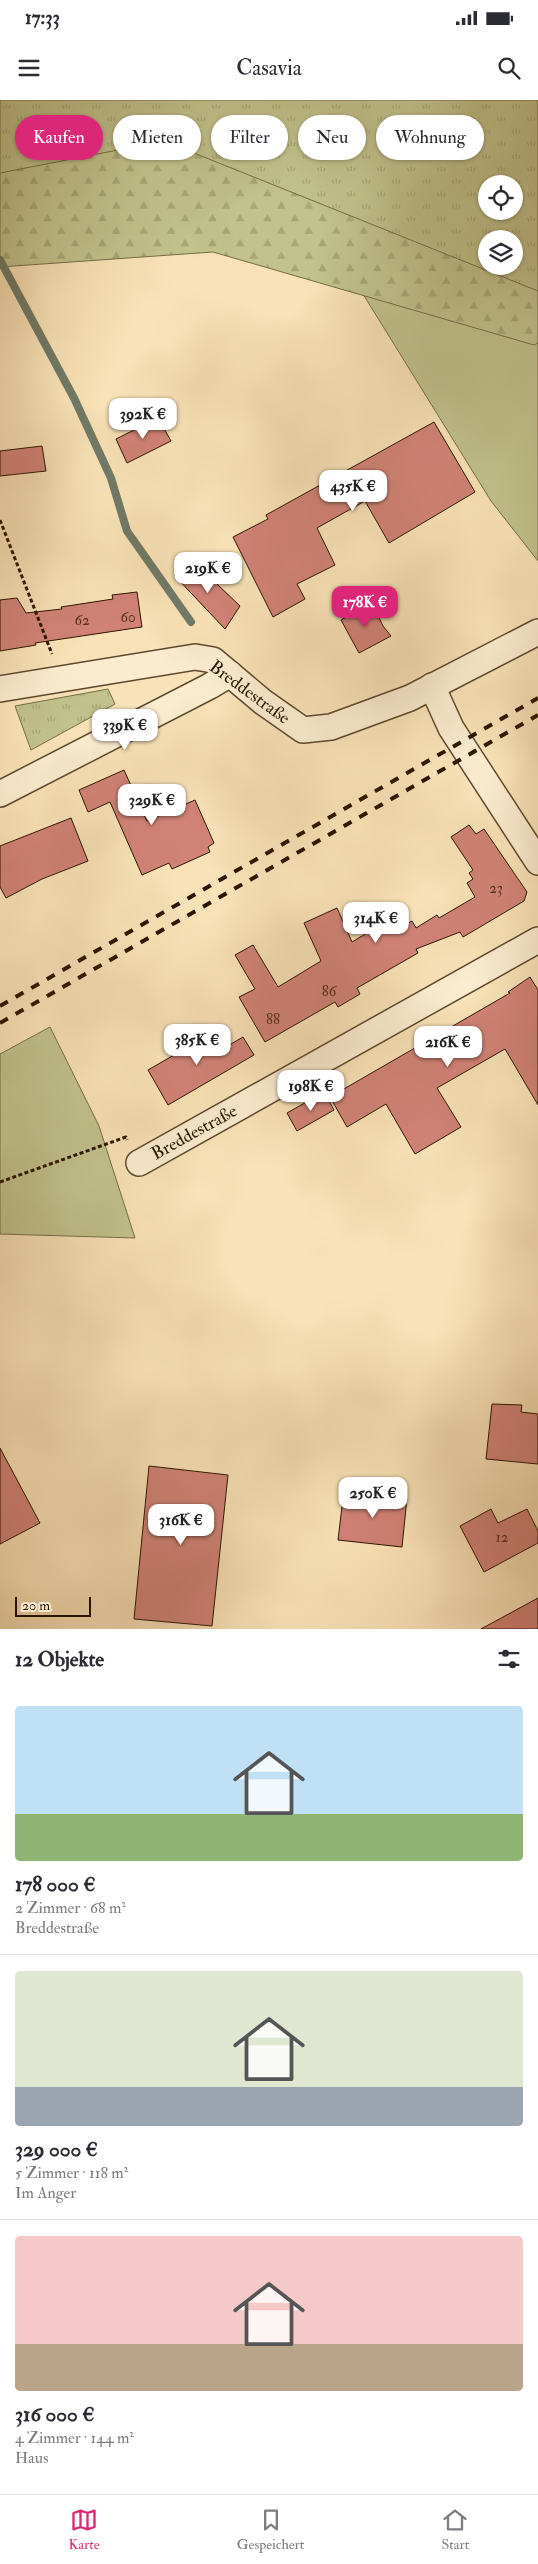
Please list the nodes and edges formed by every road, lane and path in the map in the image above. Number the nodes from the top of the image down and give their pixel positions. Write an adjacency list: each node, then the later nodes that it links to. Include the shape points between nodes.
1 (0, 520): 4 (path)
2 (538, 632): 5 (street, Breddestraße)
3 (230, 674): 4 (street, Breddestraße, via 213,660 195,658); 5 (street, Breddestraße, via 303,730 331,727 410,698); 7 (street)
4 (60, 679): 6 (street, Breddestraße)
5 (432, 686): 8 (street, via 451,728)
6 (0, 689)
7 (0, 794)
8 (538, 862)
9 (538, 940): 10 (street, Breddestraße)
10 (139, 1163): 11 (path, via 126,1137)
11 (0, 1182)

